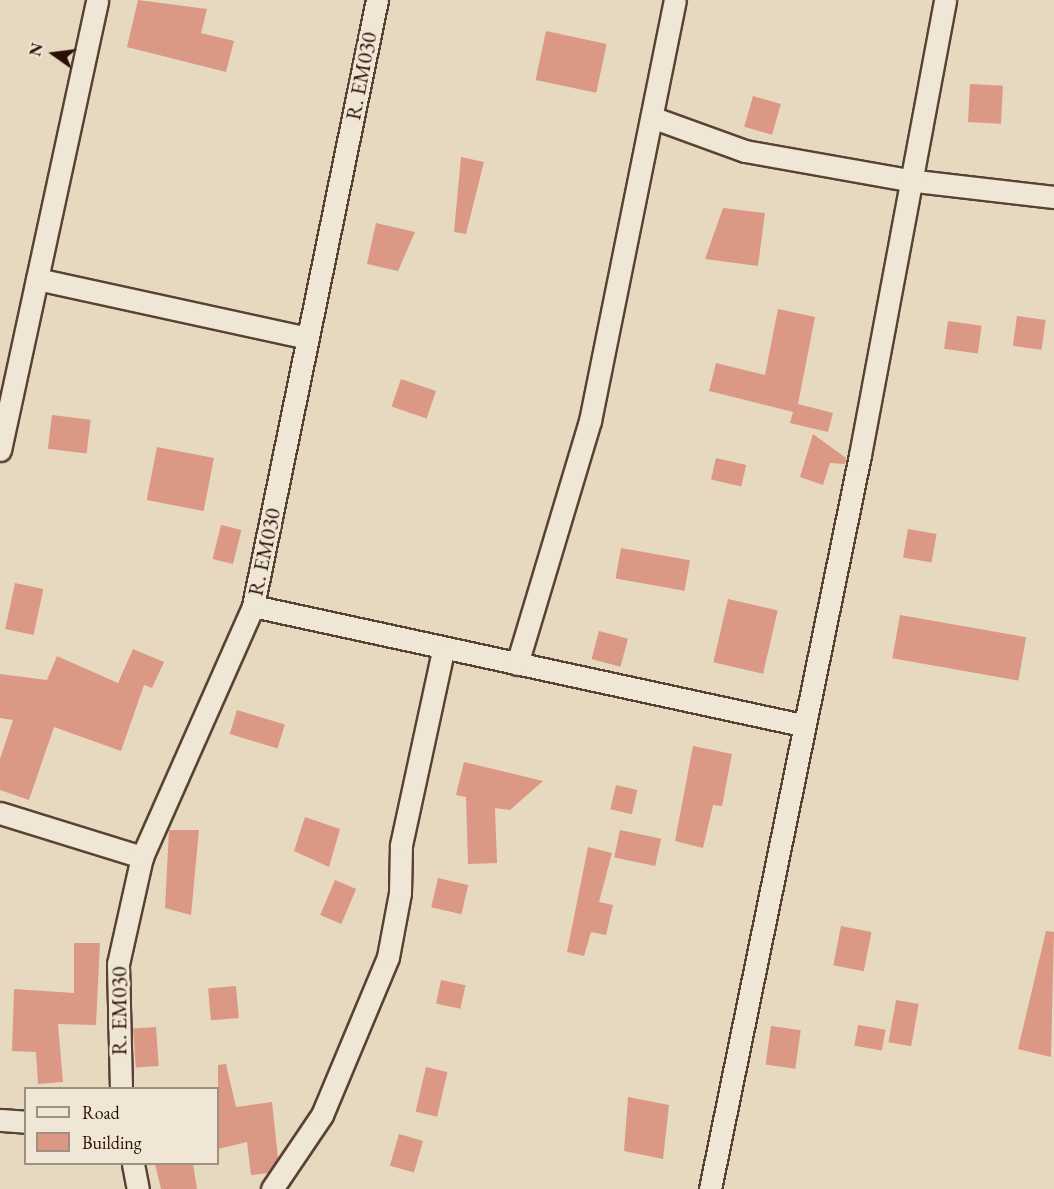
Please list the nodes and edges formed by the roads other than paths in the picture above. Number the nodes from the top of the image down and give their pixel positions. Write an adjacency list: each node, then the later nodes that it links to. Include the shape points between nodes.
1 (97, 0): 8 (street)
2 (377, 0): 9 (street, R. EM030)
3 (675, 0): 5 (street)
4 (945, 0): 6 (street)
5 (654, 118): 6 (street, via 745,151); 13 (street, via 590,421)
6 (907, 180): 7 (street); 14 (street, via 860,455)
7 (1054, 197)
8 (37, 279): 9 (street); 10 (street)
9 (308, 338): 11 (street, R. EM030)
10 (0, 450)
11 (253, 606): 12 (street); 16 (street, R. EM030)
12 (443, 650): 13 (street); 22 (street, via 401,845 400,893 388,957 322,1115)
13 (517, 664): 14 (street, via 710,701)
14 (802, 725): 23 (street)
15 (0, 813): 16 (street)
16 (142, 857): 17 (street, R. EM030, via 118,964)
17 (121, 1087)
18 (0, 1120): 19 (street)
19 (24, 1122)
20 (133, 1165): 21 (street)
21 (138, 1189)
22 (272, 1189)
23 (710, 1189)

